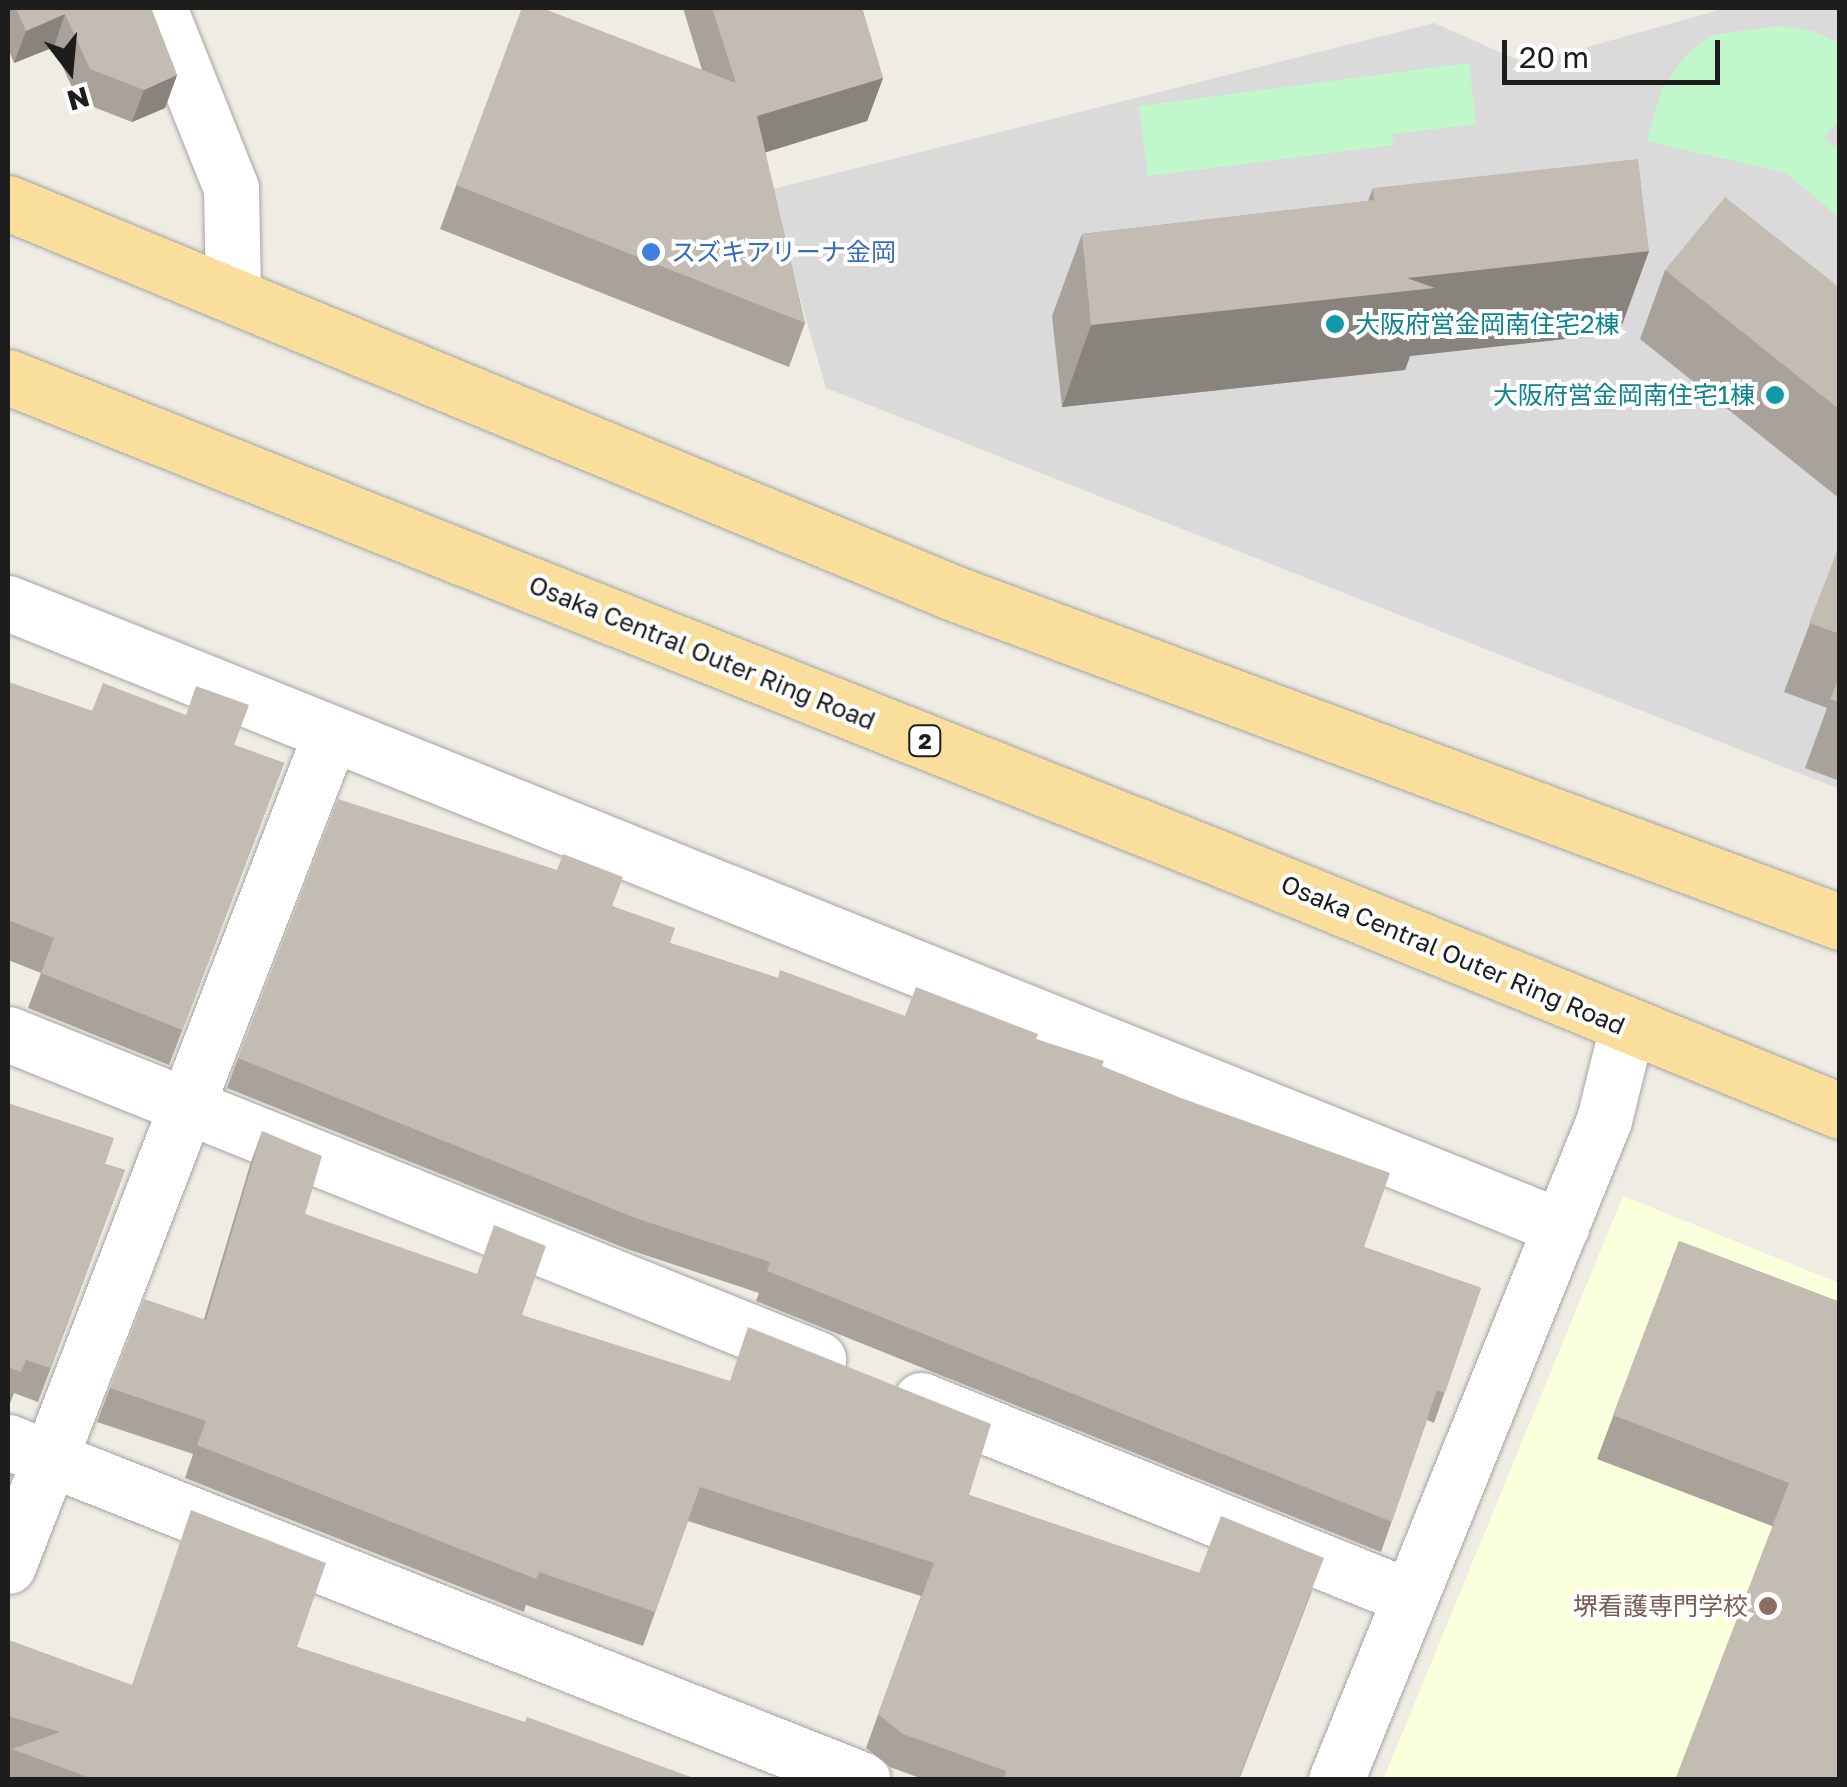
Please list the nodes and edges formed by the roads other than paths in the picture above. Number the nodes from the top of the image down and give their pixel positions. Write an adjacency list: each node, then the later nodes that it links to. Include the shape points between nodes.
1 (159, 8): 3 (street, via 231,188)
2 (8, 203): 3 (main road)
3 (232, 294): 7 (main road, via 956,594)
4 (8, 377): 8 (main road, Osaka Central Outer Ring Road / 2)
5 (8, 603): 6 (street)
6 (332, 733): 10 (street); 12 (street)
7 (1840, 922)
8 (1627, 1027): 11 (main road, Osaka Central Outer Ring Road / 2); 12 (street, via 1604,1120)
9 (8, 1034): 10 (street)
10 (187, 1106): 13 (street); 15 (street)
11 (1840, 1111)
12 (1560, 1227): 15 (street)
13 (27, 1450): 14 (street); 16 (street)
14 (8, 1566)
15 (1410, 1596): 17 (street)
16 (863, 1780)
17 (1336, 1780)

